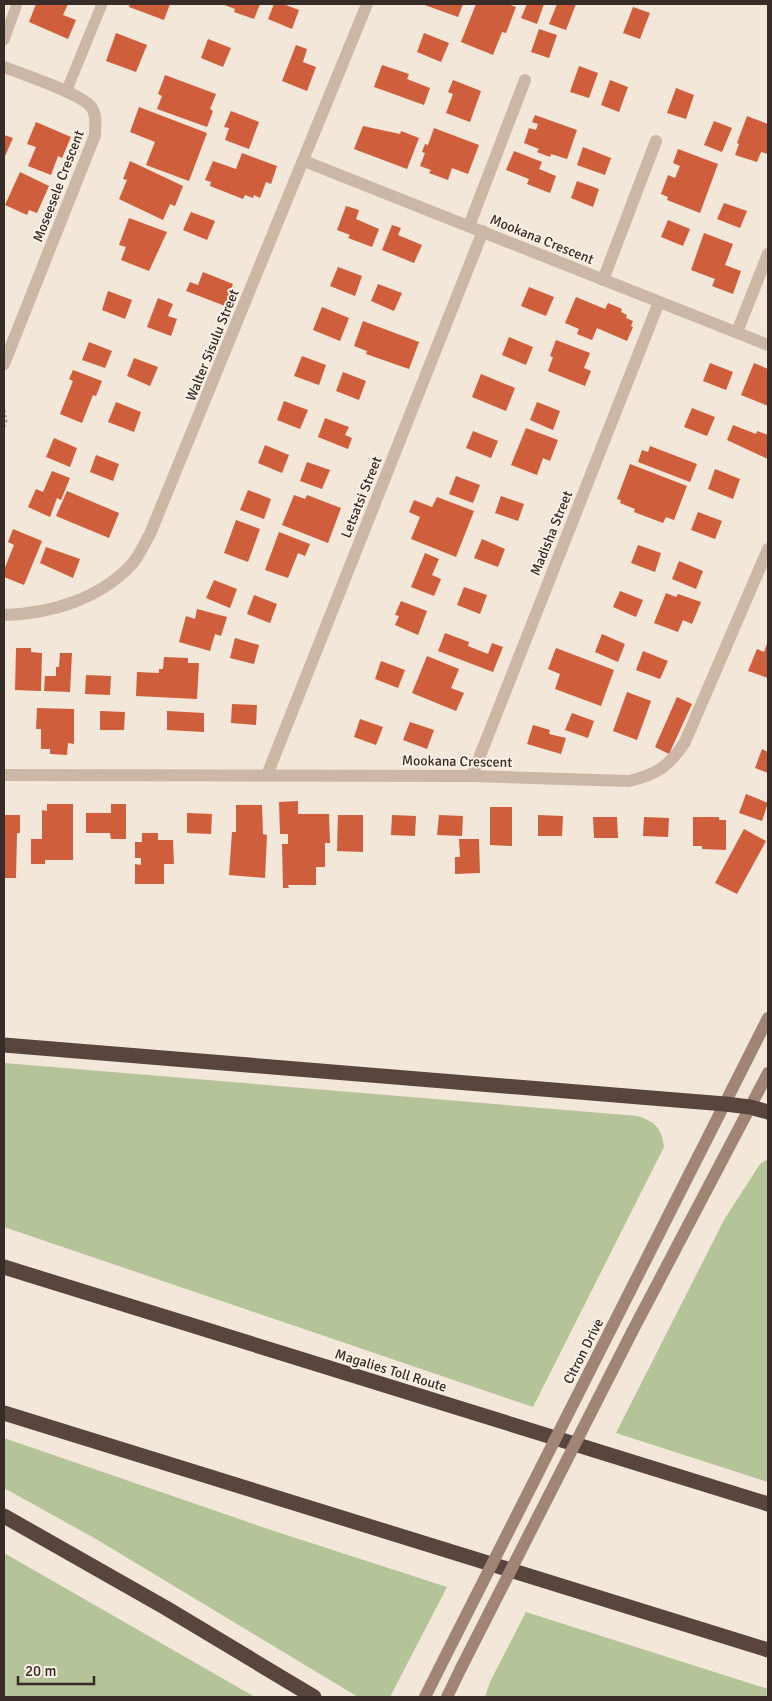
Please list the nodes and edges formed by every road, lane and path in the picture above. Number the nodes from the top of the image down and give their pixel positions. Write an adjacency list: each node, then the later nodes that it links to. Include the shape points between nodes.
1 (17, 4): 4 (lane)
2 (102, 4): 7 (lane)
3 (366, 4): 9 (street, Walter Sisulu Street)
4 (4, 40)
5 (4, 66): 7 (street, Moseesele Crescent)
6 (525, 80): 10 (street)
7 (66, 92): 17 (street, Moseesele Crescent, via 92,108 96,119 95,135)
8 (656, 141): 13 (street)
9 (304, 161): 10 (street, Mookana Crescent); 21 (street, Walter Sisulu Street, via 150,534 134,562 113,582 92,595 58,607)
10 (469, 226): 11 (street, Mookana Crescent)
11 (482, 231): 13 (street, Mookana Crescent); 23 (street, Letsatsi Street)
12 (768, 254): 15 (street)
13 (603, 280): 14 (street, Mookana Crescent)
14 (659, 302): 15 (street, Mookana Crescent); 24 (street, Madisha Street)
15 (737, 332): 16 (street, Mookana Crescent)
16 (768, 344)
17 (4, 364)
18 (4, 410): 19 (path)
19 (4, 427)
20 (768, 549): 24 (street, Mookana Crescent, via 697,720 672,761 651,775 629,781)
21 (4, 615)
22 (4, 775): 23 (street, Mookana Crescent)
23 (267, 775): 24 (street, Mookana Crescent)
24 (472, 776)
25 (768, 1018): 28 (street, Citron Drive)
26 (4, 1045): 28 (highway)
27 (768, 1073): 29 (street)
28 (724, 1104): 29 (highway); 37 (street, Citron Drive, bridge)
29 (750, 1107): 30 (highway); 38 (street, bridge)
30 (768, 1112)
31 (4, 1267): 33 (highway, Magalies Toll Route)
32 (4, 1413): 35 (highway)
33 (768, 1504)
34 (4, 1516): 36 (highway)
35 (768, 1650)
36 (314, 1697)
37 (425, 1697)
38 (447, 1697)

